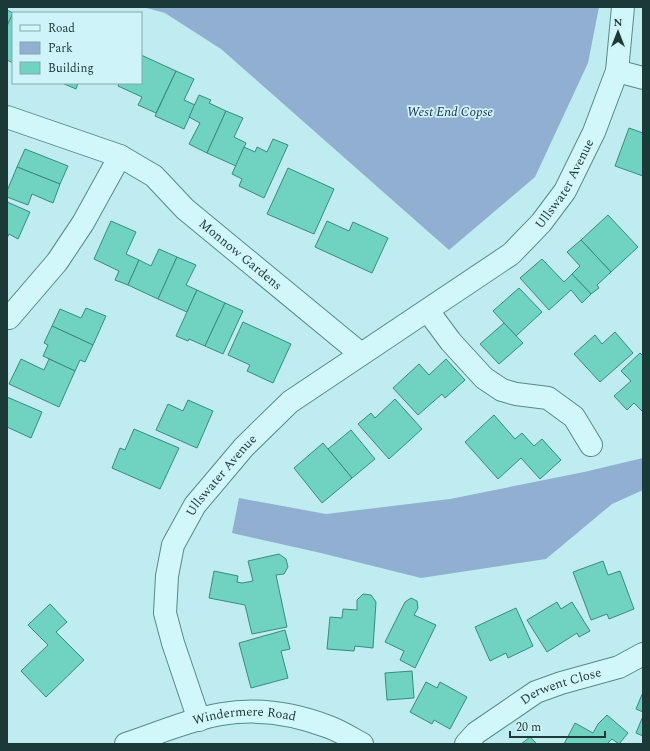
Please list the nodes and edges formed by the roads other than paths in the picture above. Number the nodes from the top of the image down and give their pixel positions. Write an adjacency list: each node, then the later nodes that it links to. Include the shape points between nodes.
1 (624, 7): 2 (street, Ullswater Avenue)
2 (617, 71): 3 (street); 6 (street, Ullswater Avenue, via 594,132 565,191 541,223 511,254)
3 (643, 78)
4 (7, 117): 5 (street, Monnow Gardens)
5 (120, 156): 7 (street, via 83,223 57,262); 8 (street, Monnow Gardens, via 154,176 185,208)
6 (428, 311): 8 (street, Ullswater Avenue); 9 (street, via 451,342 484,378 502,390 548,398 574,417)
7 (8, 319)
8 (361, 354): 11 (street, Ullswater Avenue, via 290,402 244,447 195,505 173,545 167,576 165,613)
9 (591, 445)
10 (643, 654): 14 (street, Derwent Close, via 606,671 536,692 476,733)
11 (199, 720): 12 (street, Windermere Road); 13 (street, Windermere Road, via 248,711 275,712 330,727)
12 (126, 744)
13 (362, 744)
14 (466, 744)

